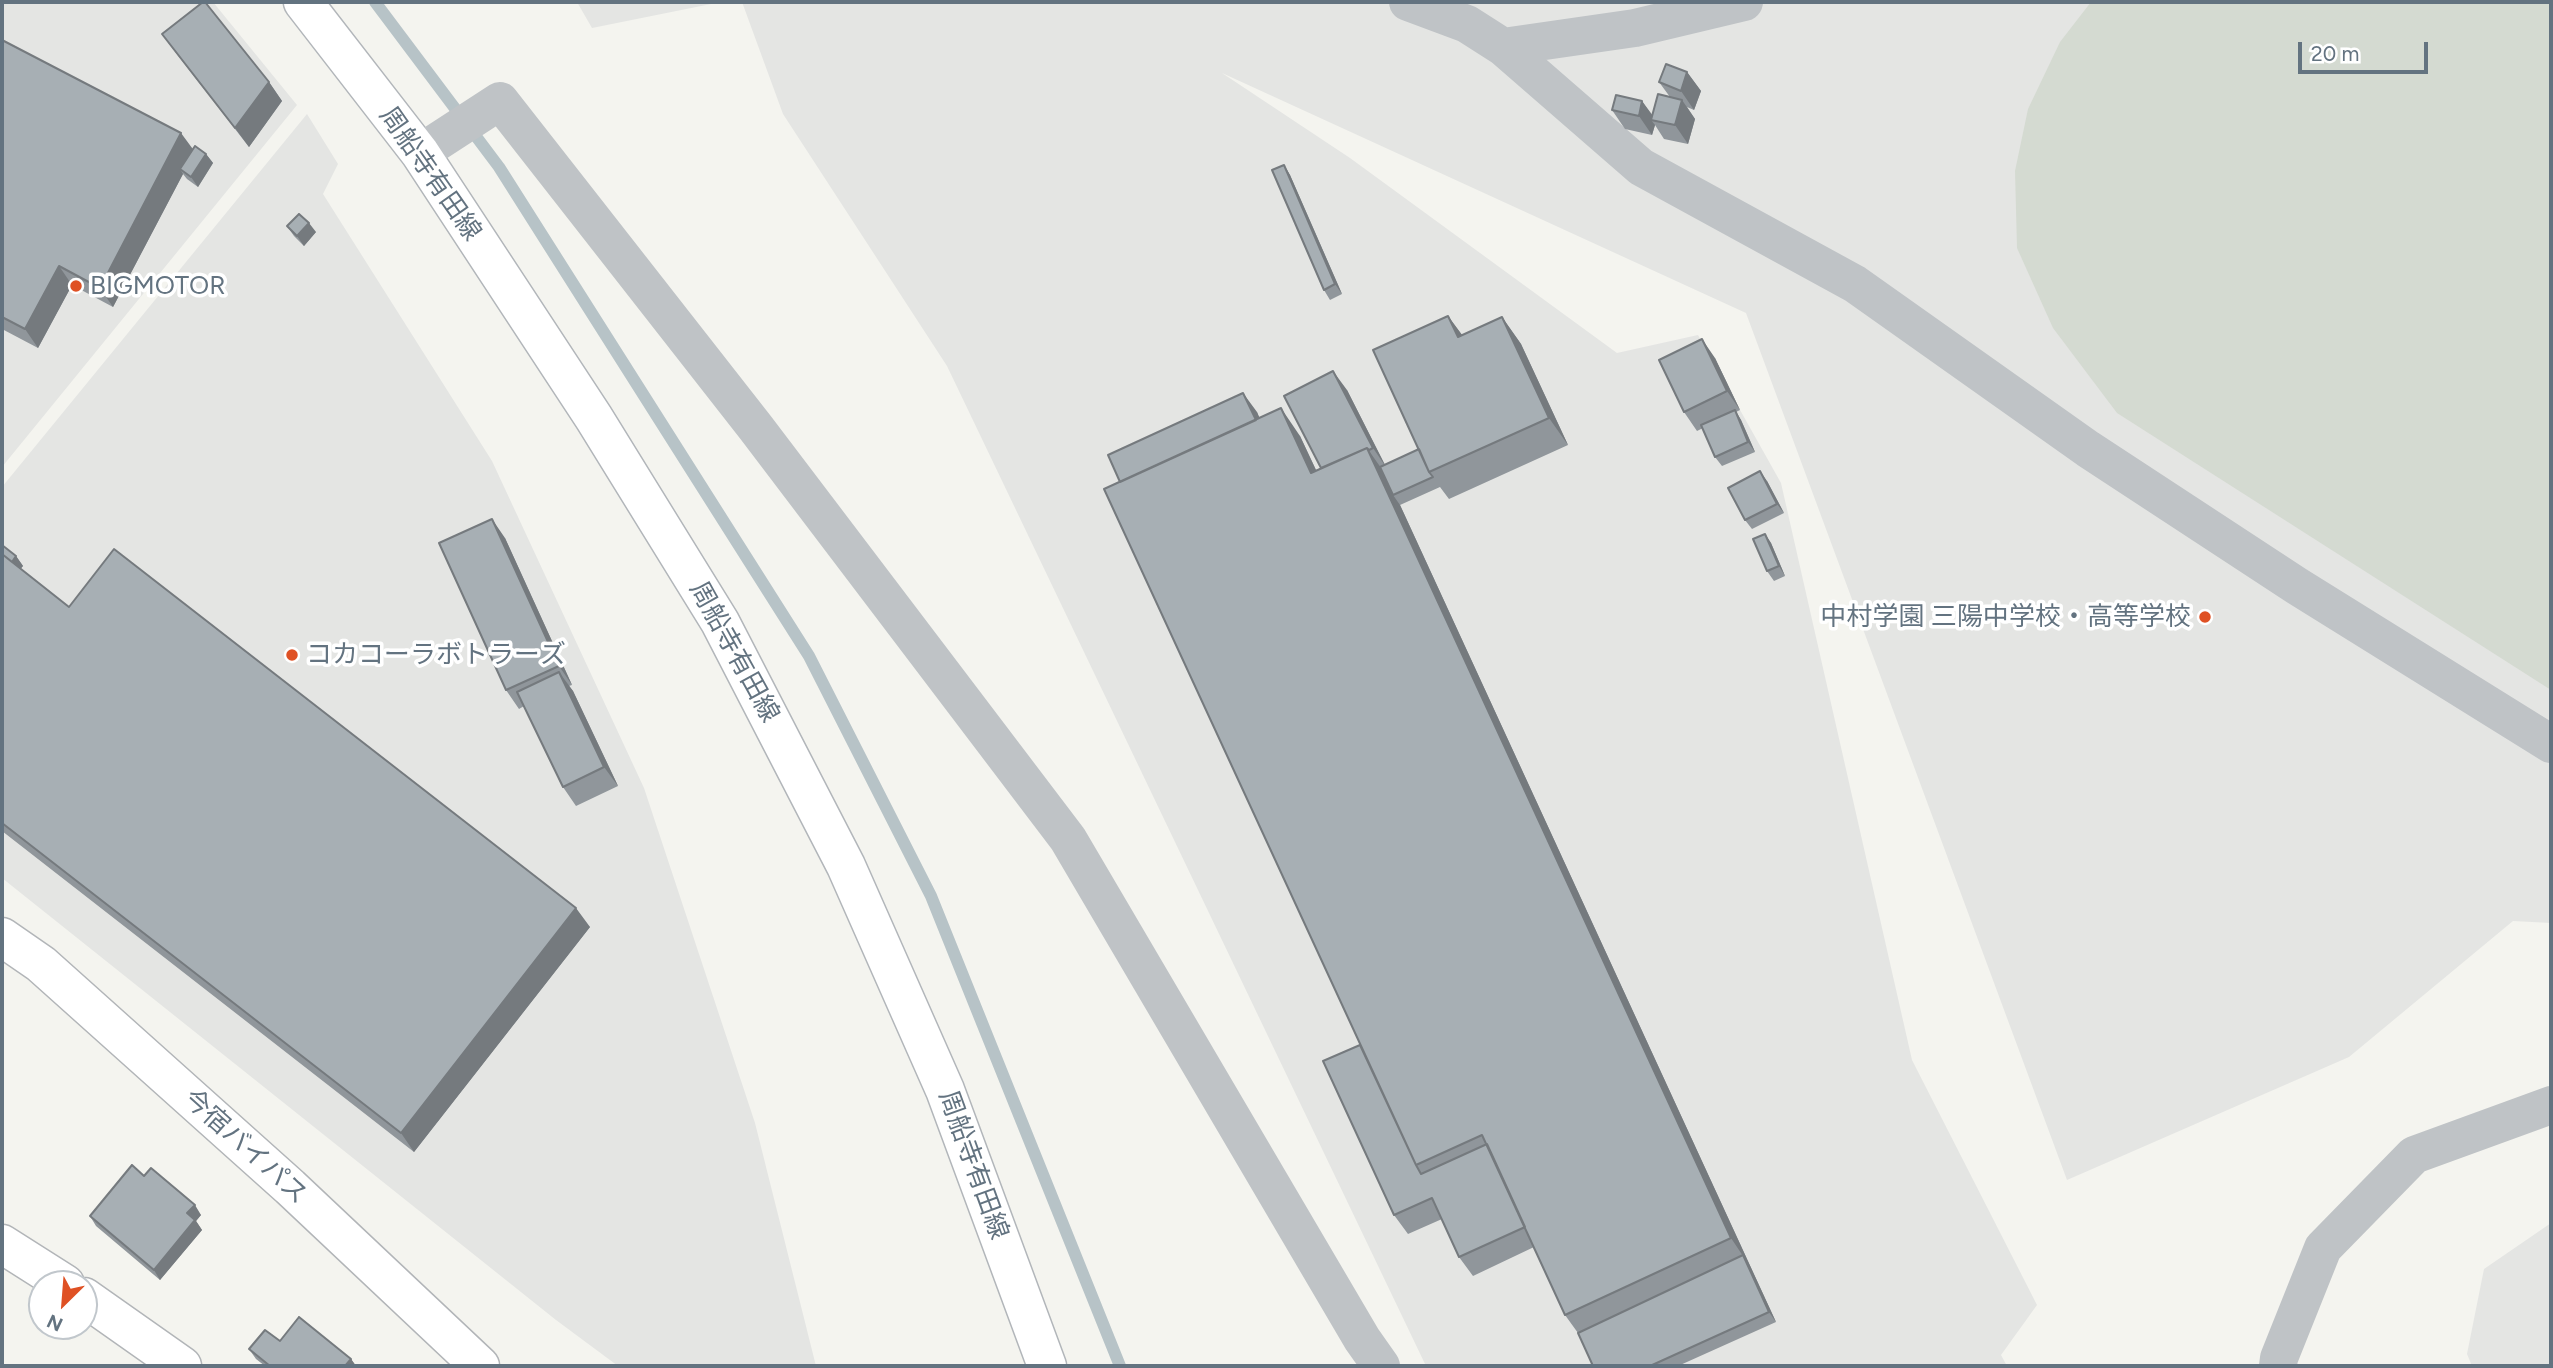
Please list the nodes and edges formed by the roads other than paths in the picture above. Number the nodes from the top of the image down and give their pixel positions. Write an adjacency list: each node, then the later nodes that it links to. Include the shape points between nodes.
1 (303, 2): 5 (main road, 周船寺有田線)
2 (1408, 2): 4 (lane, via 1467,24)
3 (1744, 2): 4 (lane, via 1635,27)
4 (1503, 47): 6 (lane, via 1641,167 1855,284 2088,449)
5 (420, 153): 14 (main road, 周船寺有田線, via 594,418 720,622 846,866 940,1077); 15 (lane, via 500,101 1068,839)
6 (2551, 744)
7 (2, 937): 13 (main road, 今宿バイパス, via 41,964 290,1187)
8 (2551, 1105): 16 (lane, via 2414,1155 2323,1248)
9 (2, 1244): 10 (main road)
10 (43, 1270)
11 (98, 1307): 12 (main road)
12 (182, 1366)
13 (480, 1366)
14 (1047, 1366)
15 (1381, 1366)
16 (2278, 1366)

